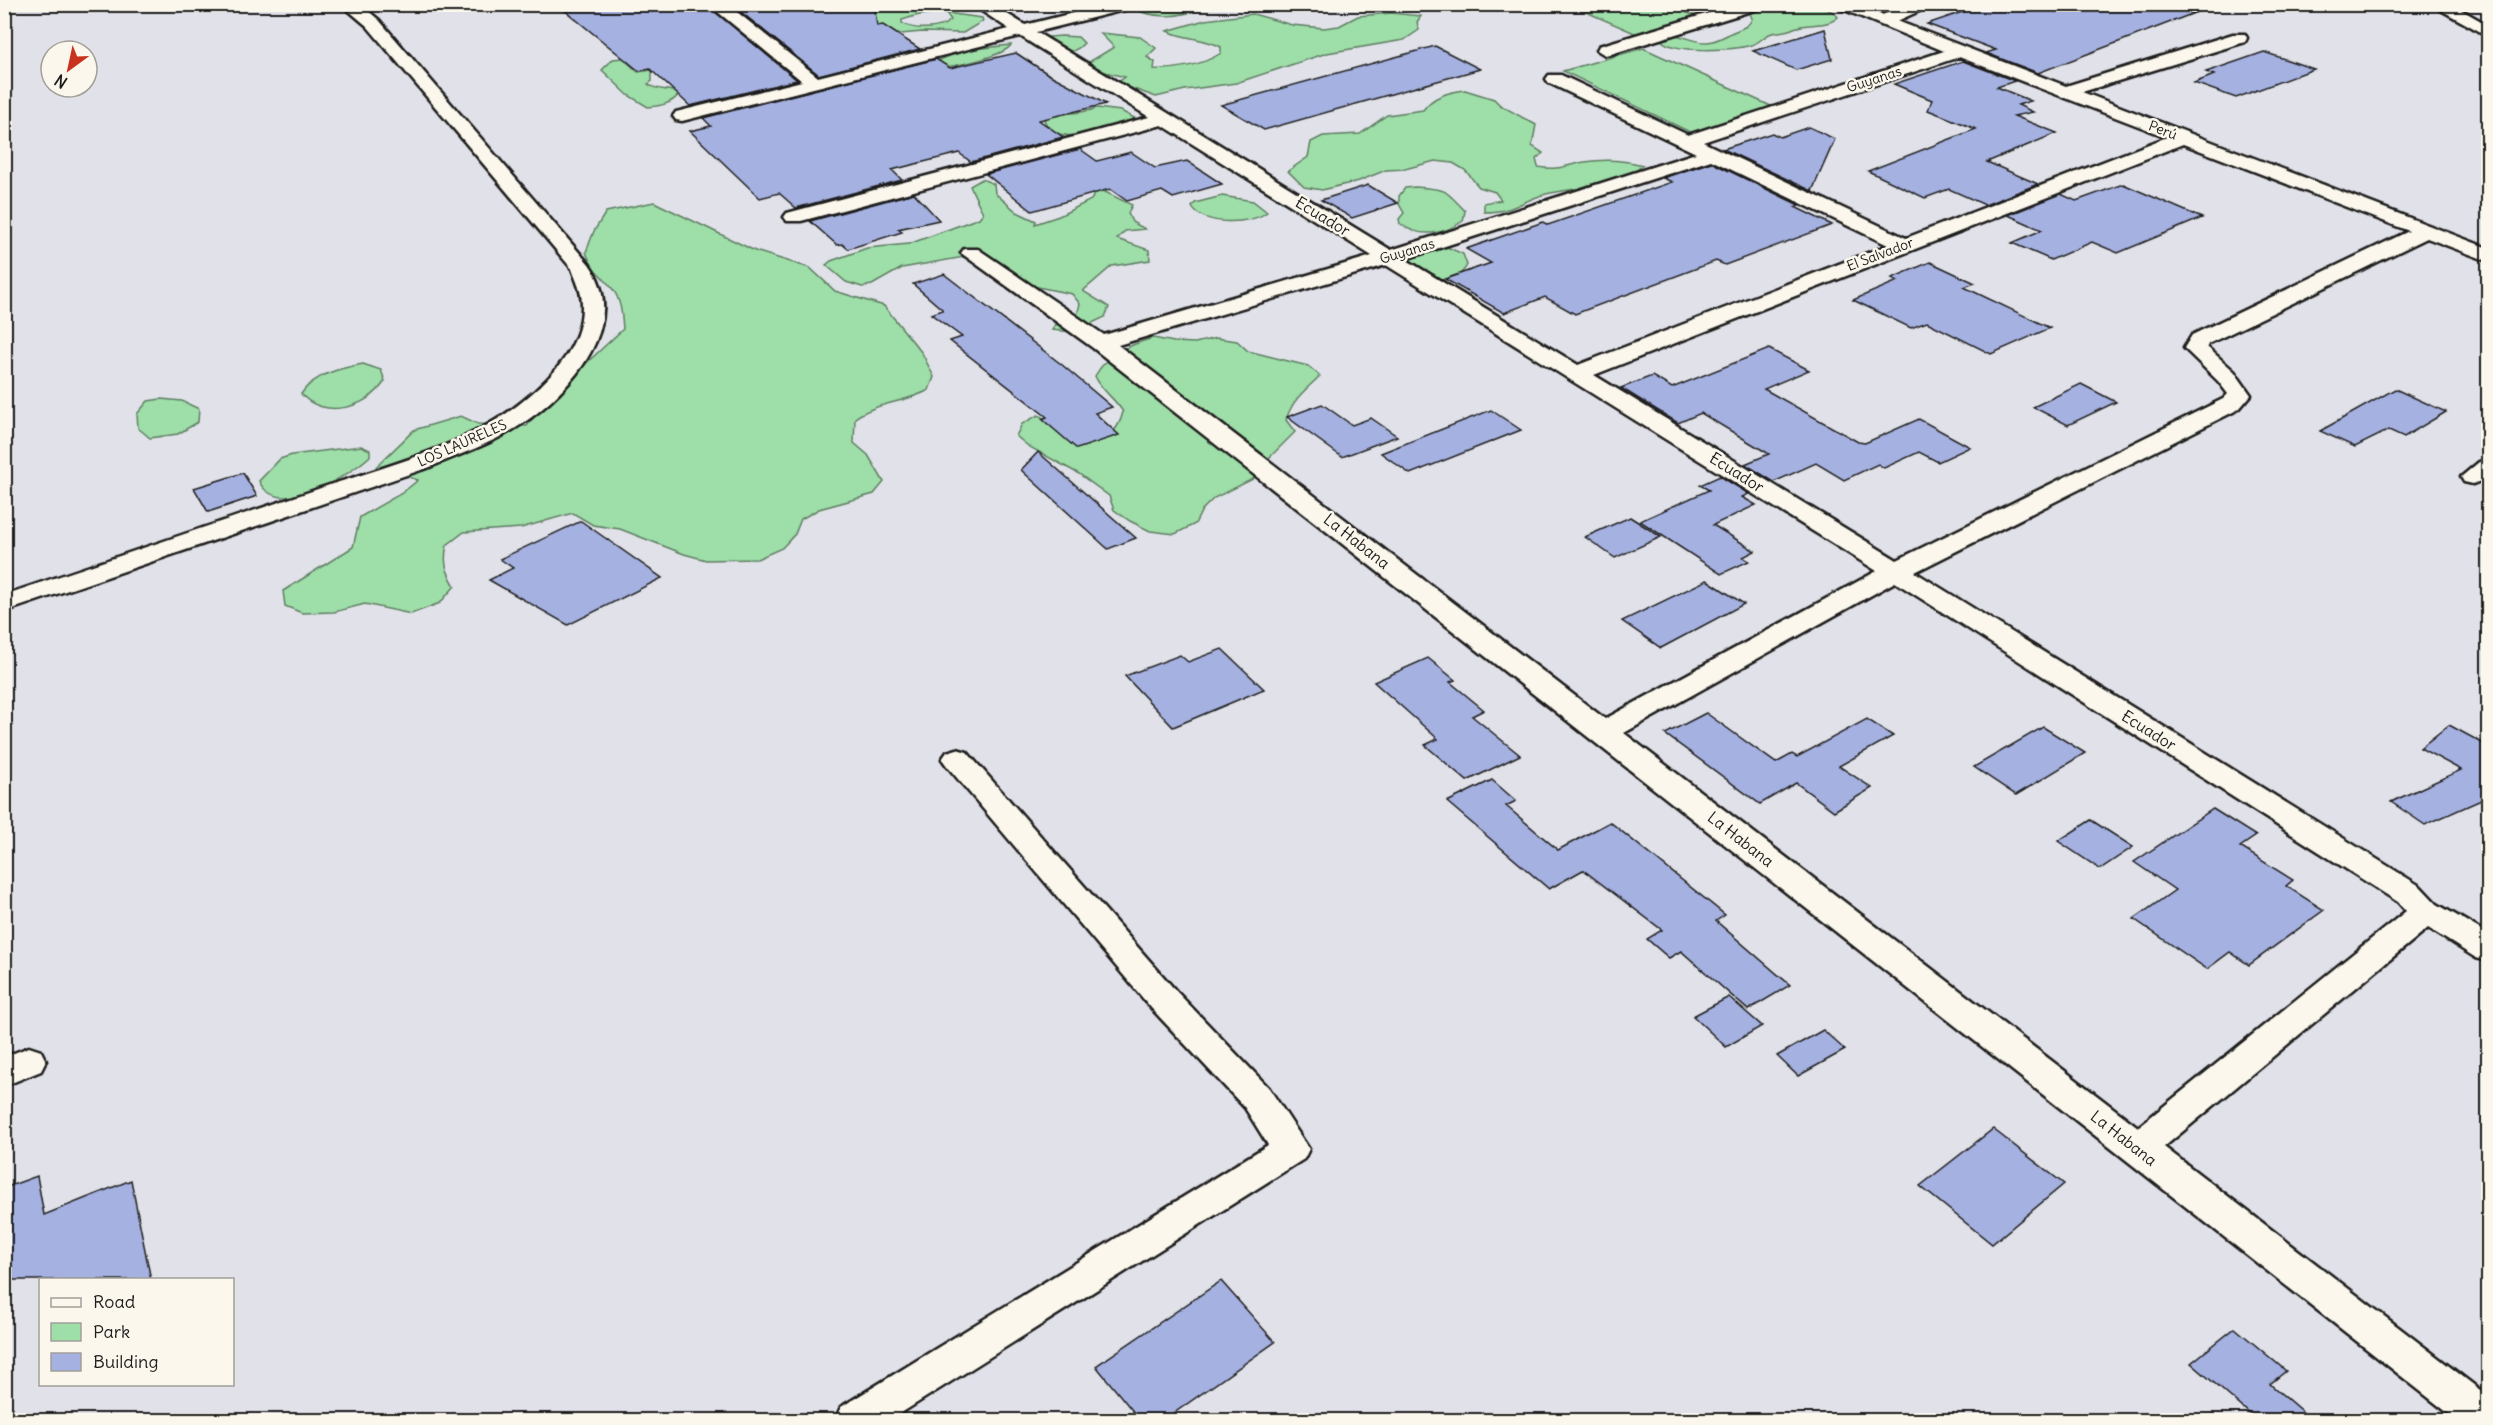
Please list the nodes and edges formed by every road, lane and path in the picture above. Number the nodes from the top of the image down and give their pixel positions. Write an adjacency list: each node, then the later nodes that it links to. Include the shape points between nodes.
1 (349, 4): 32 (street, LOS LAURELES, via 373,22 582,268 593,303 592,326 584,348 569,369 520,415 468,442 421,462)
2 (716, 4): 16 (street)
3 (979, 4): 11 (street, Ecuador)
4 (1130, 4): 11 (street)
5 (1758, 4): 13 (street)
6 (1838, 4): 9 (street, Perú)
7 (1927, 4): 9 (street)
8 (2438, 4): 10 (street)
9 (1882, 21): 14 (street, Perú)
10 (2488, 31)
11 (1021, 32): 16 (street); 19 (street, Ecuador)
12 (2239, 38): 17 (street)
13 (1605, 50)
14 (1959, 51): 17 (street, Perú); 21 (street, Guyanas)
15 (1555, 79): 21 (street)
16 (815, 83): 18 (street)
17 (2066, 92): 20 (street, Perú)
18 (682, 116)
19 (1162, 119): 23 (street); 27 (street, Ecuador)
20 (2184, 137): 24 (street, Perú); 25 (street, El Salvador)
21 (1686, 141): 22 (street)
22 (1712, 154): 25 (street); 27 (street, Guyanas)
23 (794, 217)
24 (2426, 231): 26 (street, Perú); 31 (street, via 2200,340 2195,348 2226,376 2240,395 2231,404)
25 (1904, 245): 30 (street, El Salvador)
26 (2488, 255)
27 (1390, 257): 29 (street, Guyanas); 30 (street, Ecuador)
28 (980, 259): 29 (street, La Habana)
29 (1101, 343): 33 (street, La Habana)
30 (1578, 373): 31 (street, Ecuador)
31 (1896, 571): 33 (street); 35 (street, Ecuador, via 2409,894)
32 (4, 604)
33 (1603, 732): 37 (street, La Habana)
34 (957, 759): 38 (street, via 1164,1000 1257,1098 1291,1149)
35 (2426, 912): 36 (street, Ecuador); 37 (street)
36 (2488, 949)
37 (2137, 1148): 39 (street, La Habana)
38 (855, 1420)
39 (2488, 1420)

